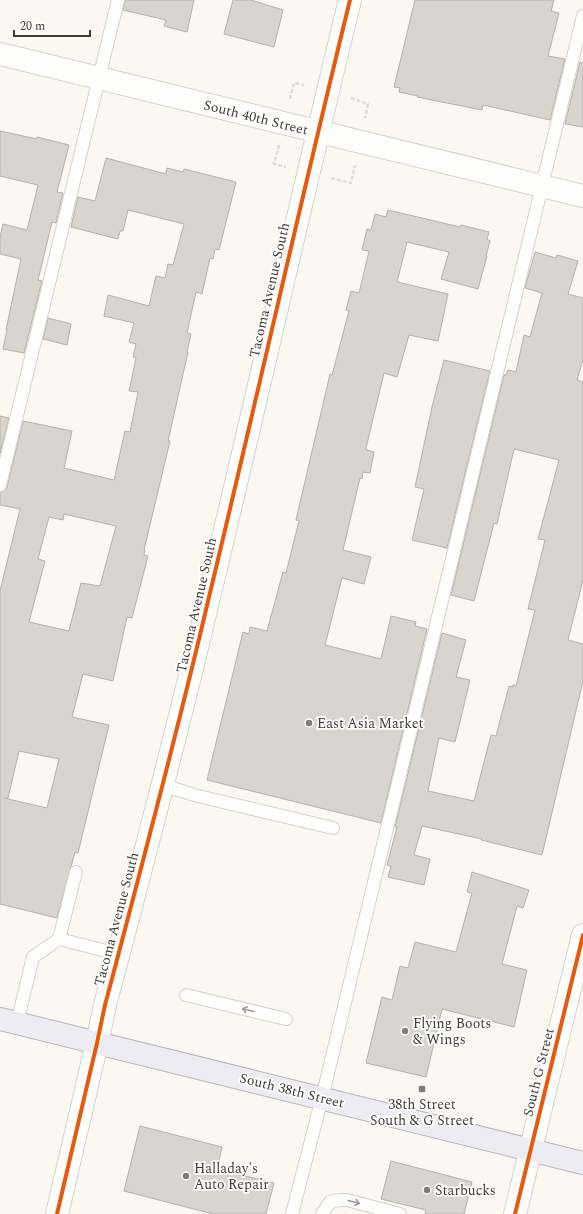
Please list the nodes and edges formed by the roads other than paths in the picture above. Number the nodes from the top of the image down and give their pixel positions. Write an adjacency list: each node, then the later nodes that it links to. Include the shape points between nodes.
1 (118, 0): 5 (lane)
2 (350, 0): 6 (street, Tacoma Avenue South)
3 (583, 16): 7 (lane)
4 (0, 54): 5 (street, South 40th Street)
5 (99, 79): 6 (street, South 40th Street); 9 (lane)
6 (318, 132): 7 (street, South 40th Street); 10 (street, Tacoma Avenue South, via 209,598)
7 (542, 186): 8 (street, South 40th Street); 20 (lane)
8 (583, 196)
9 (0, 484)
10 (162, 785): 11 (lane); 15 (street, Tacoma Avenue South)
11 (333, 828)
12 (76, 872): 14 (lane)
13 (583, 935): 21 (street, South G Street)
14 (59, 939): 15 (lane); 18 (lane, via 33,957)
15 (118, 954): 19 (street, Tacoma Avenue South)
16 (186, 995): 17 (lane, one-way to 16)
17 (286, 1019)
18 (8, 1021): 19 (main road, South 38th Street)
19 (97, 1043): 20 (main road, South 38th Street); 23 (street, Tacoma Avenue South)
20 (322, 1098): 21 (main road, South 38th Street); 24 (lane)
21 (531, 1149): 22 (main road, South 38th Street); 27 (street, South G Street)
22 (583, 1163)
23 (57, 1214)
24 (292, 1214)
25 (322, 1214): 26 (lane, one-way to 26, via 330,1202 340,1200)
26 (400, 1214)
27 (515, 1214)

